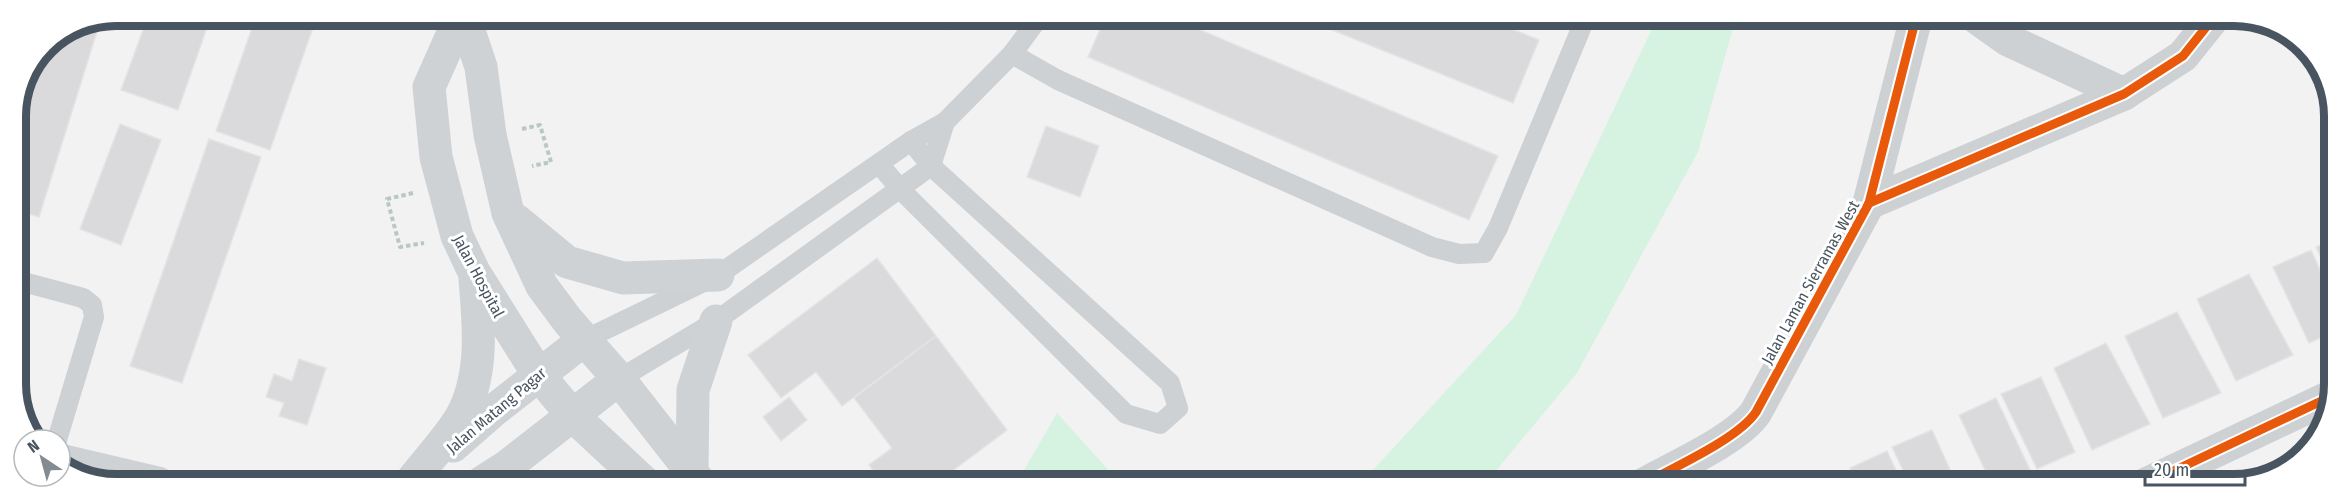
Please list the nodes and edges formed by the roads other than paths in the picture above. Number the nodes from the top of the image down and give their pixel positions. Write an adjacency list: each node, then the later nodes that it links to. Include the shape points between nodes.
1 (456, 26): 17 (main road, Jalan Hospital, via 429,87 436,157 457,236)
2 (467, 26): 16 (main road, via 481,66 490,135)
3 (1033, 26): 8 (lane)
4 (1582, 26): 8 (lane, via 1484,253 1459,254 1432,247 1058,80)
5 (1914, 26): 15 (street)
6 (1988, 26): 9 (street, via 2007,40)
7 (2207, 26): 9 (street, Jalan Laman Sierramas West, via 2182,56)
8 (1012, 54): 10 (lane)
9 (2124, 94): 15 (street, Jalan Laman Sierramas West)
10 (945, 122): 11 (lane); 13 (lane)
11 (911, 141): 12 (lane); 13 (lane)
12 (879, 164): 14 (lane); 18 (lane)
13 (931, 166): 14 (lane); 14 (lane, via 1170,383 1178,408 1160,424 1126,414)
14 (901, 190): 20 (lane)
15 (1869, 203): 35 (street, Jalan Laman Sierramas West, via 1751,420 1737,432)
16 (508, 213): 18 (main road, via 567,262 622,278); 21 (main road, via 542,286)
17 (474, 272): 22 (main road, Jalan Hospital); 29 (main road, via 479,319 477,372 461,417)
18 (718, 275): 21 (lane)
19 (26, 283): 26 (lane, via 83,298 92,305 94,317)
20 (716, 321): 23 (lane); 34 (main road, via 693,390)
21 (584, 340): 22 (main road, Jalan Matang Pagar); 23 (main road)
22 (538, 374): 25 (main road, Jalan Hospital); 30 (main road, Jalan Matang Pagar)
23 (619, 379): 25 (main road); 33 (main road)
24 (2322, 401): 36 (street)
25 (572, 415): 31 (main road); 32 (main road, Jalan Hospital)
26 (61, 428)
27 (72, 463): 28 (main road)
28 (120, 474)
29 (417, 474)
30 (420, 474)
31 (495, 474)
32 (635, 474)
33 (694, 474)
34 (696, 474)
35 (1662, 474)
36 (2167, 474)

